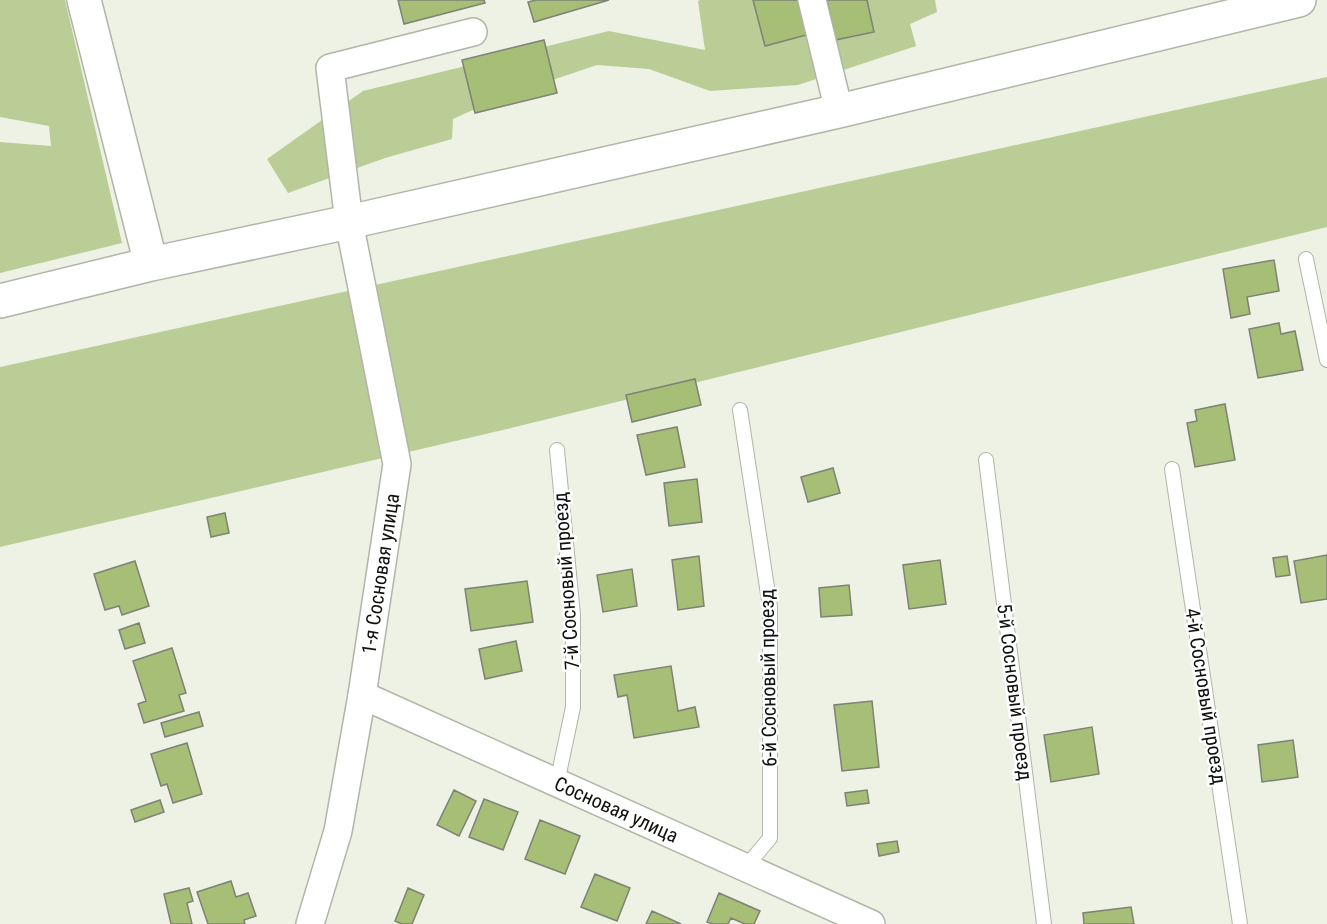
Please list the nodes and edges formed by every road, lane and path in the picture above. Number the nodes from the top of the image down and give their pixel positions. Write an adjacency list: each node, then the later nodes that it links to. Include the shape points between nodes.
1 (84, 0): 8 (street)
2 (812, 0): 5 (street)
3 (1299, 0): 5 (street)
4 (472, 32): 6 (street, 1-я Сосновая улица, via 330,68)
5 (839, 111): 6 (street)
6 (349, 222): 8 (street); 15 (street, 1-я Сосновая улица, via 398,464)
7 (1306, 259): 10 (lane)
8 (151, 264): 9 (street)
9 (0, 301)
10 (1327, 360)
11 (740, 410): 17 (lane, 6-й Сосновый проезд, via 770,607 770,838)
12 (557, 450): 16 (lane, 7-й Сосновый проезд, via 573,615 573,707)
13 (986, 460): 20 (lane, 5-й Сосновый проезд)
14 (1172, 469): 21 (lane, 4-й Сосновый проезд)
15 (362, 695): 16 (street, Сосновая улица); 18 (street, 1-я Сосновая улица, via 338,831)
16 (557, 783): 17 (street, Сосновая улица)
17 (745, 868): 19 (street, Сосновая улица)
18 (310, 924)
19 (871, 924)
20 (1044, 924)
21 (1240, 924)

